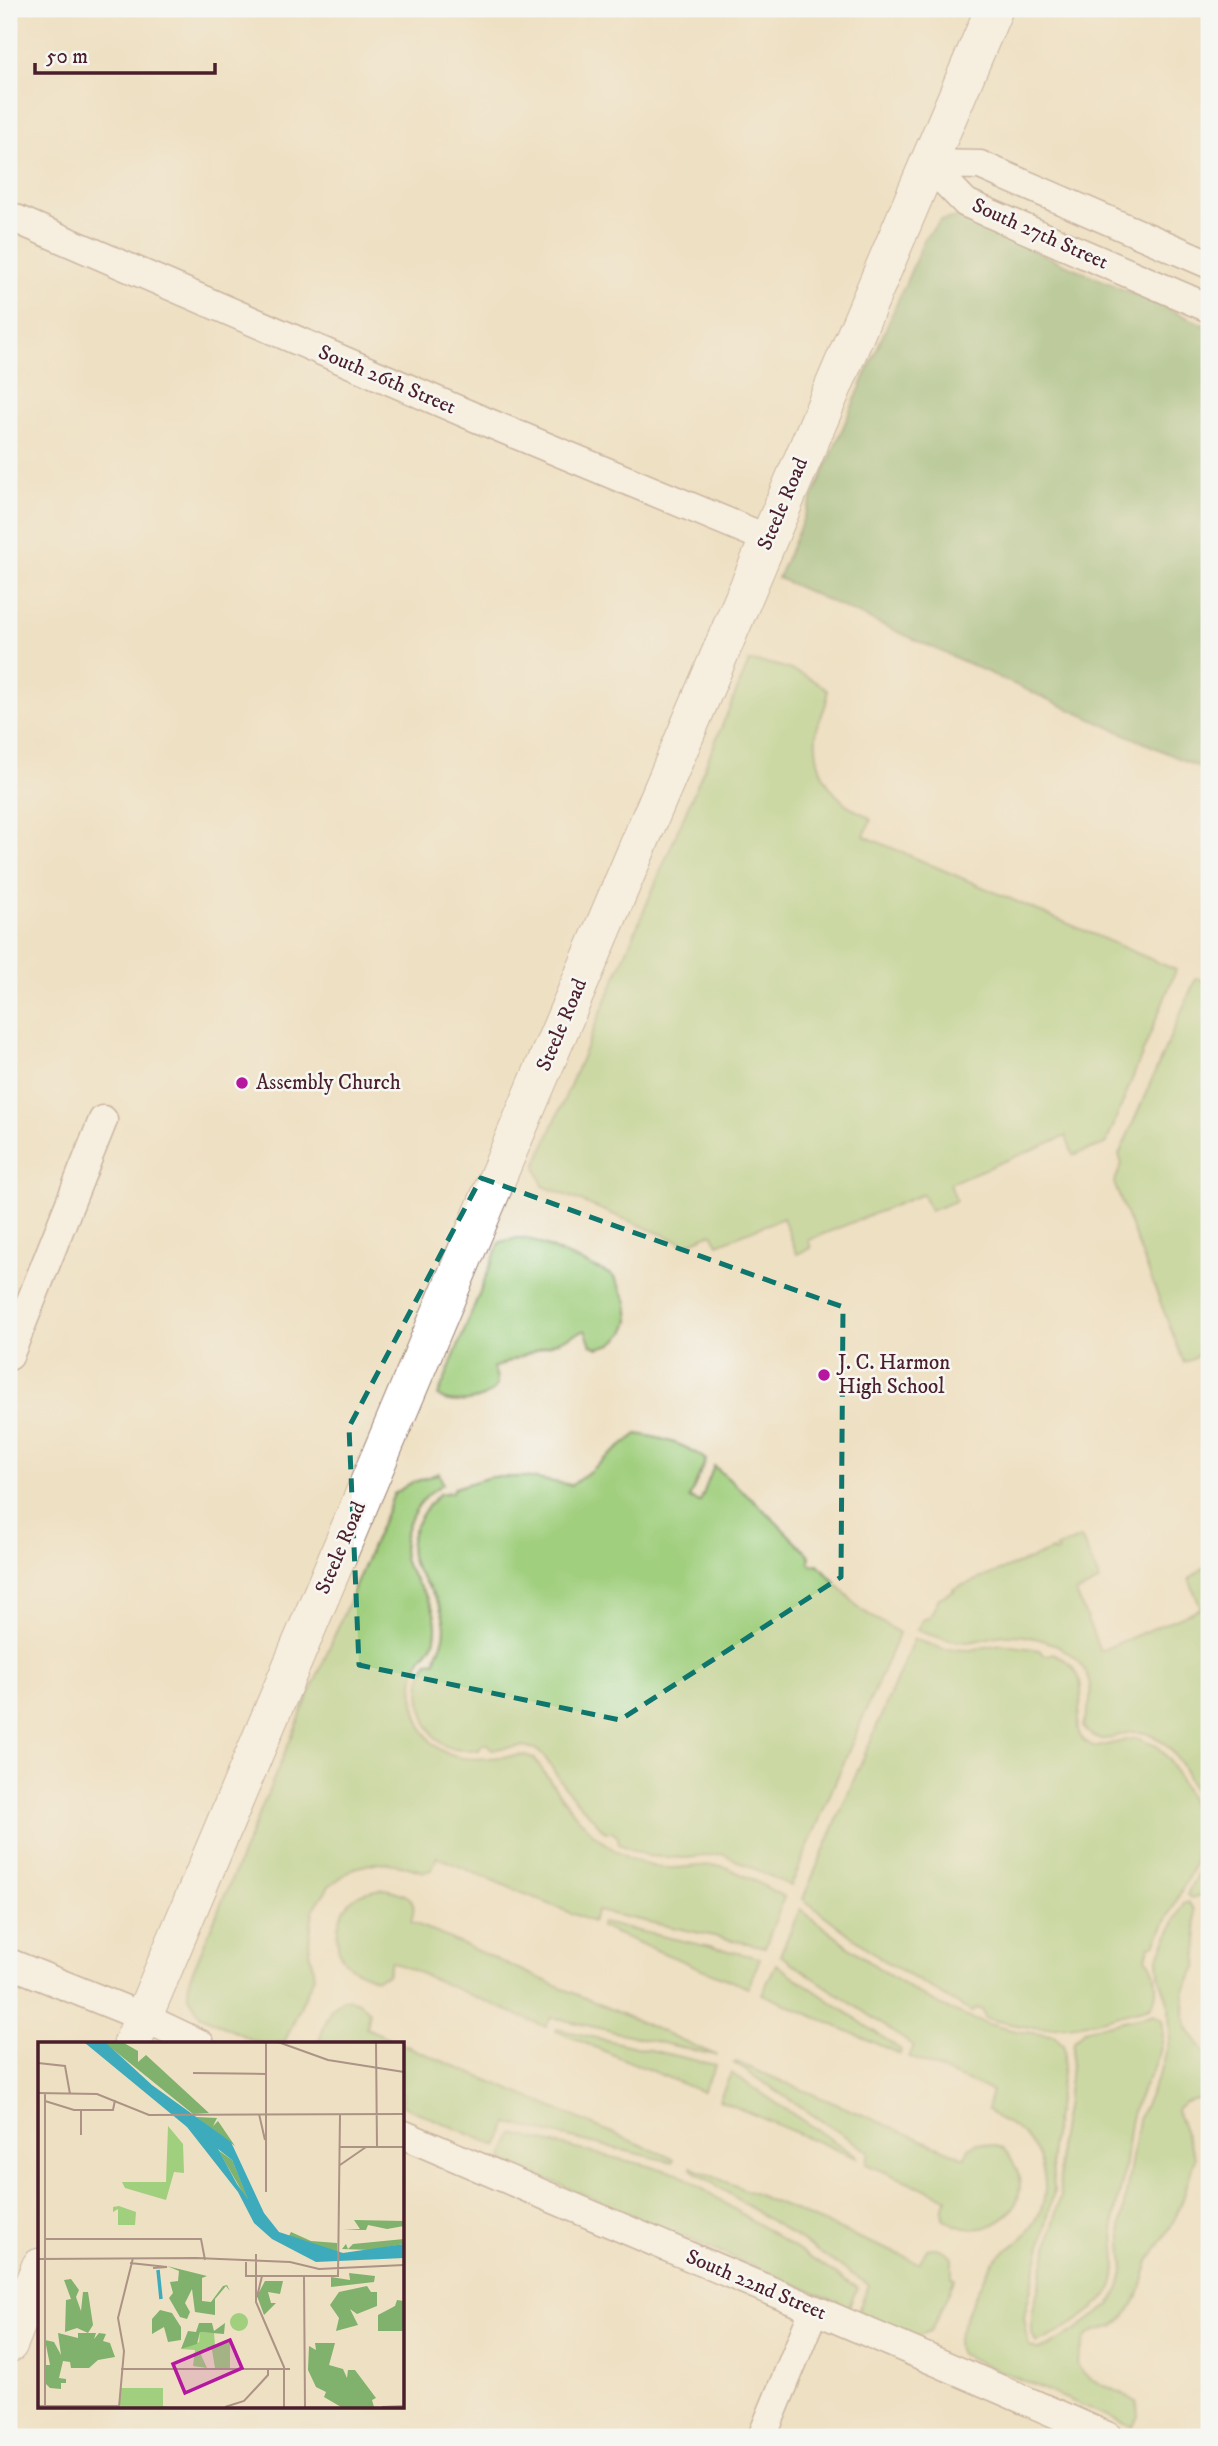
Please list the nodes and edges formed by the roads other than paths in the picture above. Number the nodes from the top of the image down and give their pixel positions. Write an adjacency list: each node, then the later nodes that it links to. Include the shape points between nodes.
1 (994, 9): 2 (street, Steele Road)
2 (928, 163): 4 (street, South 27th Street, via 981,165); 5 (street, South 27th Street, via 966,202); 6 (street, Steele Road)
3 (9, 216): 6 (street, South 26th Street)
4 (1209, 264)
5 (1209, 308)
6 (768, 539): 10 (street, Steele Road)
7 (103, 1120): 8 (street)
8 (9, 1356)
9 (9, 1963): 10 (street)
10 (137, 2030): 11 (street)
11 (195, 2042)
12 (404, 2135): 14 (street, South 22nd Street)
13 (38, 2272): 15 (street)
14 (814, 2310): 16 (street); 17 (street, South 22nd Street)
15 (9, 2344)
16 (761, 2437)
17 (1110, 2437)

